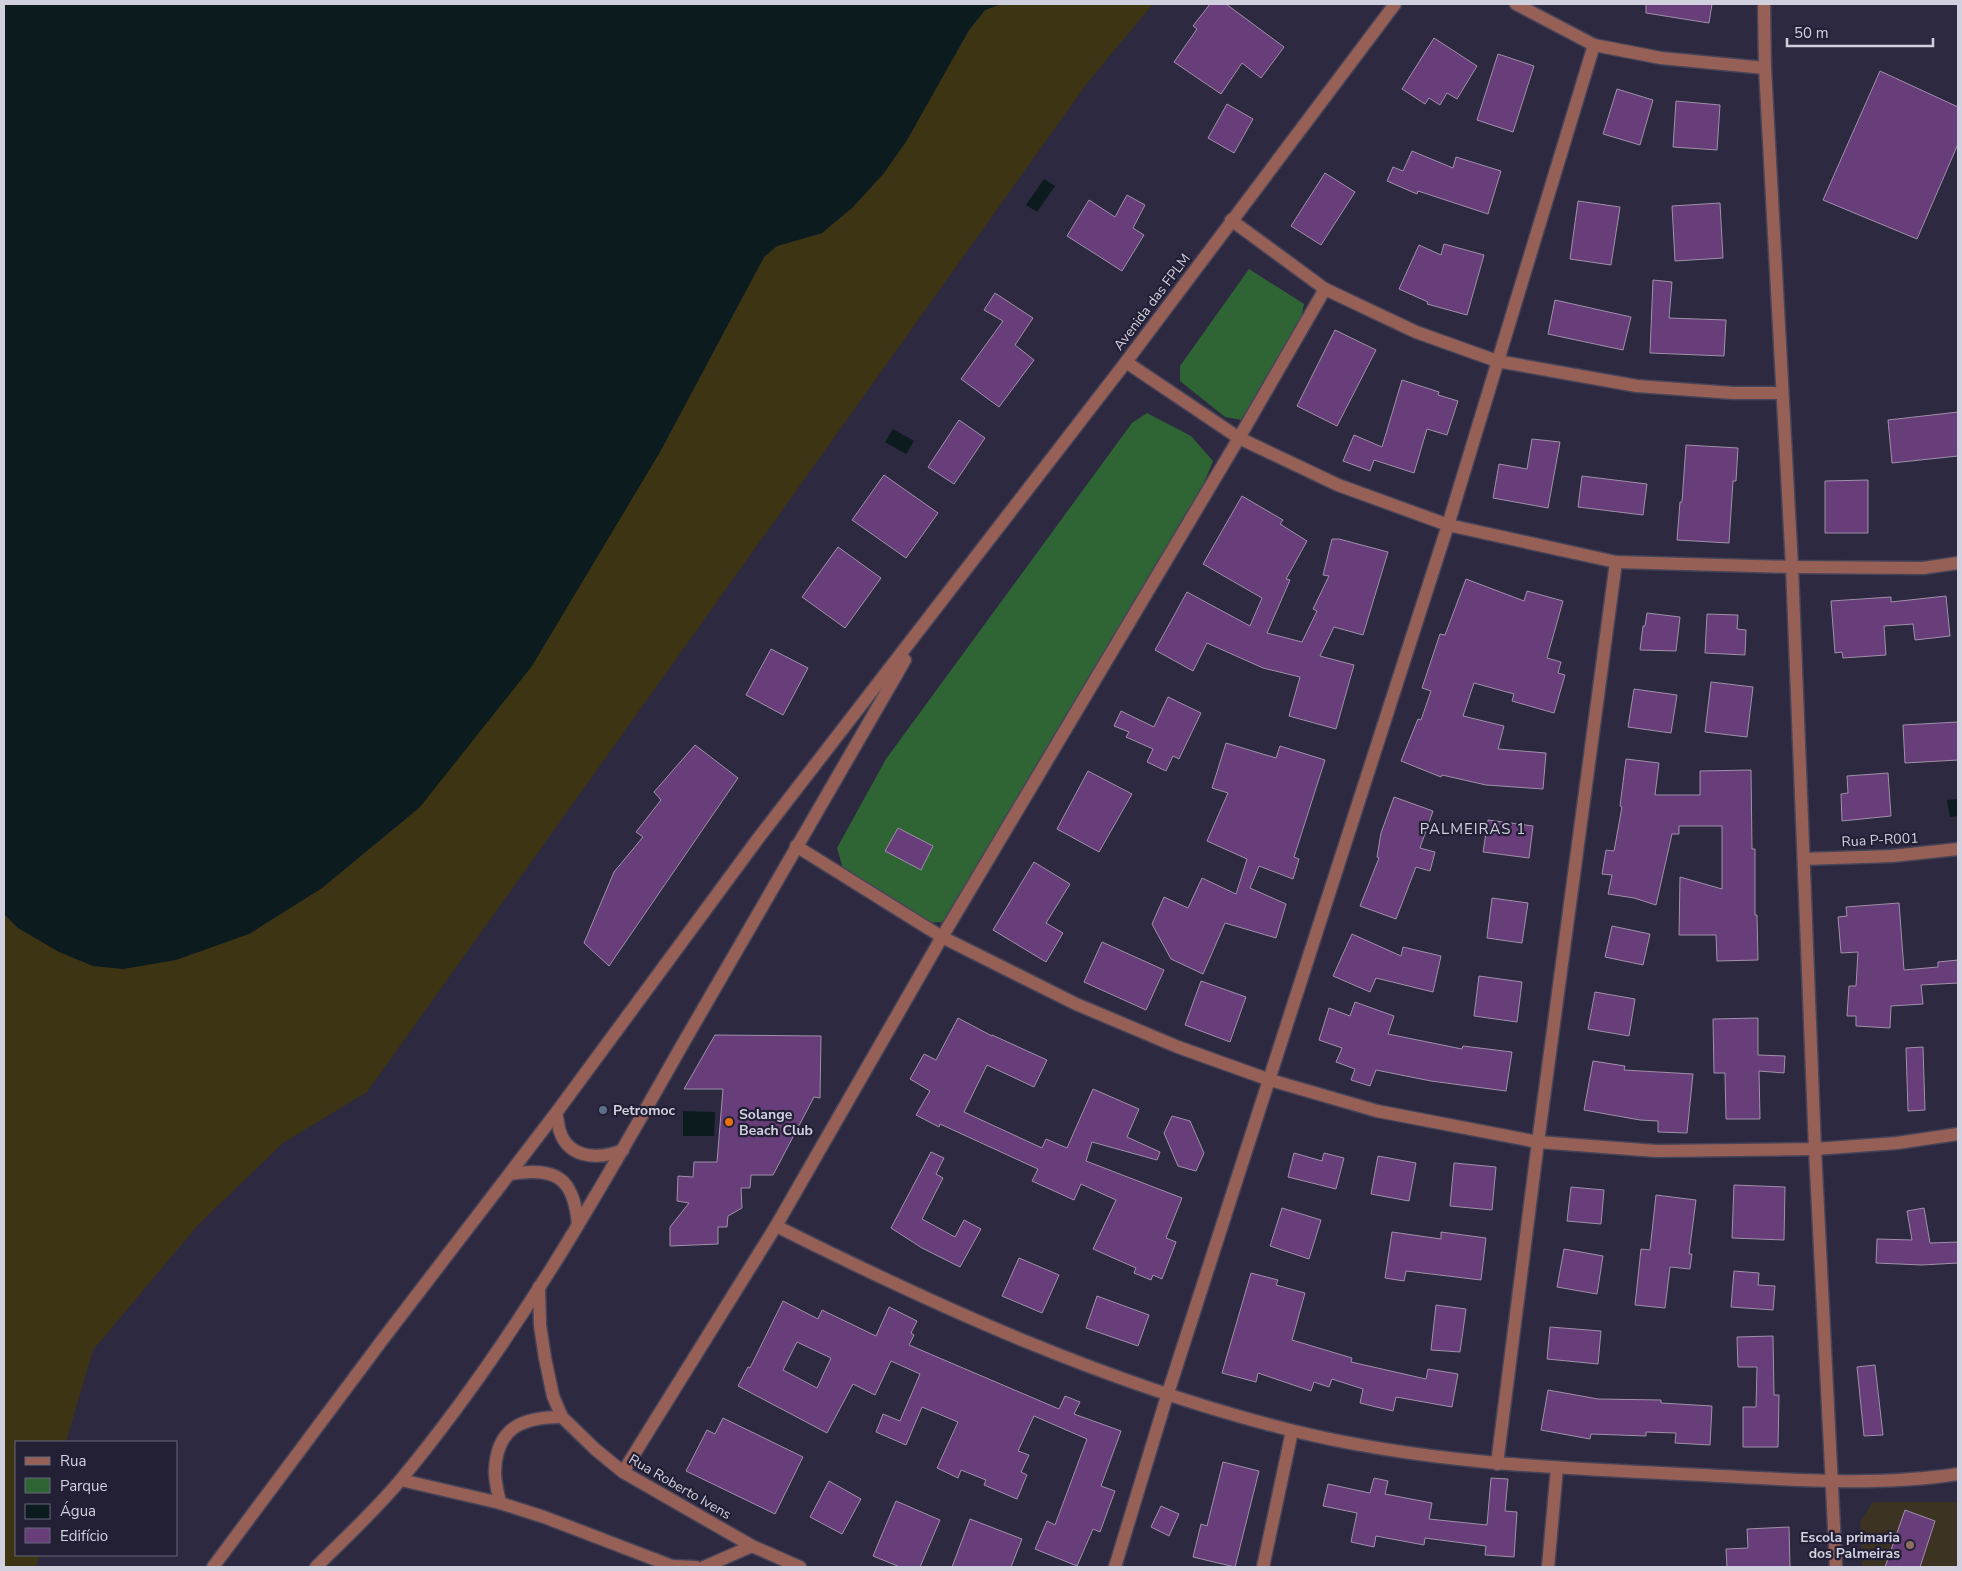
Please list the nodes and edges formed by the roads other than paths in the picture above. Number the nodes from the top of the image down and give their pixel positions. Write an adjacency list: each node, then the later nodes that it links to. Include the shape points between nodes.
1 (1395, 4): 6 (street, Avenida das FPLM)
2 (1516, 4): 4 (street)
3 (1764, 4): 5 (street)
4 (1594, 45): 5 (street, via 1661,58); 8 (street)
5 (1765, 68): 10 (street)
6 (1232, 220): 7 (street); 9 (street, Avenida das FPLM)
7 (1325, 289): 8 (street, via 1416,332); 11 (street)
8 (1497, 361): 10 (street, via 1637,386); 12 (street)
9 (1126, 362): 11 (street); 16 (street, Avenida das FPLM)
10 (1782, 393): 15 (street)
11 (1239, 438): 12 (street, via 1338,484); 20 (street)
12 (1448, 525): 13 (street); 21 (street)
13 (1616, 562): 15 (street); 24 (street)
14 (1958, 563): 15 (street, via 1924,568)
15 (1792, 567): 19 (street)
16 (930, 617): 17 (street); 22 (street, via 757,840)
17 (796, 846): 20 (street); 26 (street)
18 (1958, 849): 19 (street, Rua P-R001, via 1892,856)
19 (1804, 859): 25 (street)
20 (942, 937): 21 (street, via 1076,1004 1178,1047); 29 (street)
21 (1270, 1080): 24 (street, via 1378,1111); 31 (street)
22 (556, 1113): 26 (street, via 560,1133 574,1150 598,1156); 27 (street)
23 (1958, 1134): 25 (street)
24 (1538, 1142): 25 (street, via 1656,1151); 34 (street)
25 (1815, 1149): 39 (street)
26 (623, 1150): 28 (street)
27 (510, 1174): 28 (street, via 547,1172 561,1180 570,1190); 42 (street)
28 (578, 1225): 30 (street)
29 (776, 1226): 31 (street, via 932,1302 1043,1350); 36 (street)
30 (539, 1288): 32 (street, Rua Roberto Ivens, via 545,1358 553,1396); 38 (street, via 475,1386)
31 (1167, 1396): 33 (street); 47 (street)
32 (562, 1417): 36 (street, Rua Roberto Ivens); 40 (street, via 540,1417 519,1423 508,1433 500,1449 495,1472)
33 (1292, 1431): 34 (street, via 1391,1450); 48 (street)
34 (1496, 1464): 35 (street)
35 (1557, 1468): 39 (street); 49 (street)
36 (623, 1472): 41 (street, Rua Roberto Ivens)
37 (1958, 1474): 39 (street)
38 (401, 1480): 40 (street); 43 (street)
39 (1831, 1481): 50 (street)
40 (500, 1503): 44 (street, via 672,1566)
41 (752, 1546): 45 (street); 46 (street, Rua Roberto Ivens)
42 (213, 1567)
43 (316, 1567)
44 (696, 1567)
45 (704, 1567)
46 (800, 1567)
47 (1115, 1567)
48 (1263, 1567)
49 (1548, 1567)
50 (1836, 1567)

